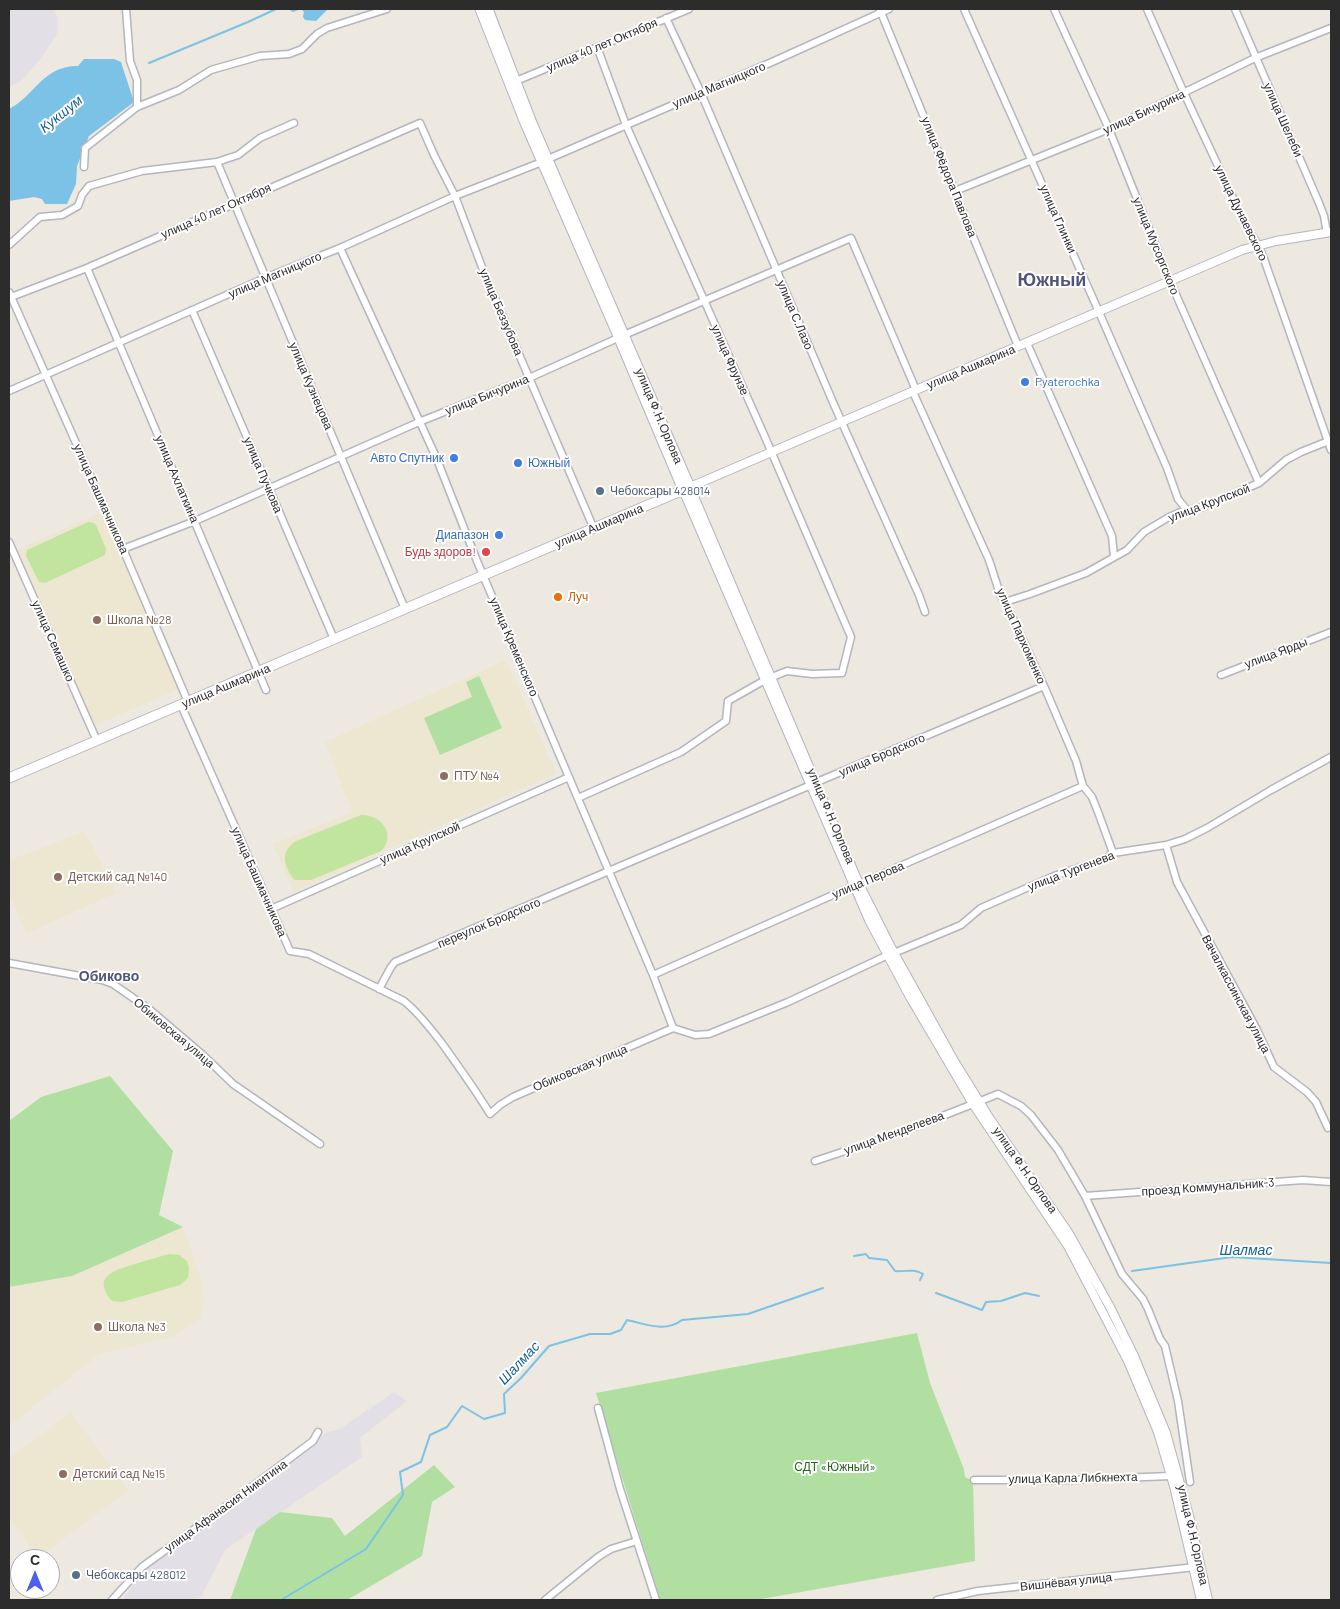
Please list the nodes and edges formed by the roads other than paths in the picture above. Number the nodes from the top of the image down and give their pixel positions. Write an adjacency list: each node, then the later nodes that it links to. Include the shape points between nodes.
1 (126, 9): 19 (street, via 130,61 137,80)
2 (387, 9): 19 (street, via 327,28 302,49 289,54 260,56 211,70 179,90)
3 (480, 9): 24 (main road, улица Ф.Н.Орлова, via 525,124)
4 (488, 9): 16 (main road, улица Ф.Н.Орлова)
5 (689, 9): 12 (street, улица 40 лет Октября)
6 (889, 9): 11 (street, улица Магницкого)
7 (964, 9): 25 (street, улица Глинки)
8 (1054, 9): 23 (street, улица Мусоргского)
9 (1147, 9): 18 (street, улица Дунаевского)
10 (1235, 9): 15 (street, улица Шелеби)
11 (880, 10): 17 (street, улица Магницкого); 28 (street, улица Фёдора Павлова)
12 (666, 18): 14 (street, улица 40 лет Октября); 17 (street, улица С.Лазо)
13 (1331, 28): 15 (street, улица Бичурина)
14 (597, 47): 16 (street, улица 40 лет Октября); 22 (street, улица Фрунзе)
15 (1255, 58): 18 (street, улица Бичурина); 31 (street, улица Шелеби)
16 (516, 81): 24 (main road, улица Ф.Н.Орлова)
17 (701, 93): 22 (street, улица Магницкого); 37 (street, улица С.Лазо)
18 (1184, 93): 23 (street, улица Бичурина); 34 (street, улица Дунаевского)
19 (137, 107): 27 (street, via 85,148)
20 (294, 123): 26 (street)
21 (420, 123): 29 (street, улица Беззубова); 30 (street, улица 40 лет Октября)
22 (626, 125): 24 (street, улица Магницкого); 41 (street, улица Фрунзе)
23 (1109, 129): 25 (street, улица Бичурина); 39 (street, улица Мусоргского)
24 (545, 160): 29 (street, улица Магницкого); 44 (main road, улица Ф.Н.Орлова)
25 (1031, 160): 28 (street, улица Бичурина); 43 (street, улица Глинки)
26 (217, 162): 30 (street, улица Кузнецова); 33 (street, via 142,171 89,186 78,206 62,216 40,217)
27 (84, 167)
28 (955, 191): 47 (street, улица Фёдора Павлова)
29 (455, 196): 35 (street, улица Магницкого); 49 (street, улица Беззубова)
30 (234, 204): 36 (street, улица 40 лет Октября); 38 (street, улица Кузнецова)
31 (1329, 232): 34 (street, улица Ашмарина)
32 (851, 238): 37 (street, улица Бичурина); 51 (street, улица Пархоменко)
33 (9, 245)
34 (1258, 245): 39 (street, улица Ашмарина); 54 (street, улица Дунаевского)
35 (340, 248): 38 (street, улица Магницкого); 52 (street, улица Кременского)
36 (87, 268): 40 (street, улица 40 лет Октября); 45 (street, улица Ахлаткина)
37 (776, 270): 41 (street, улица Бичурина); 53 (street, улица С.Лазо)
38 (265, 278): 42 (street, улица Магницкого); 57 (street, улица Кузнецова)
39 (1170, 281): 43 (street, улица Ашмарина); 58 (street, улица Мусоргского)
40 (10, 295): 48 (street, улица Башмачникова)
41 (703, 300): 44 (street, улица Бичурина); 56 (street, улица Фрунзе)
42 (192, 310): 45 (street, улица Магницкого); 59 (street, улица Пучкова)
43 (1099, 312): 46 (street, улица Ашмарина); 61 (street, улица Глинки, via 1178,499)
44 (621, 336): 49 (street, улица Бичурина); 60 (main road, улица Ф.Н.Орлова)
45 (118, 343): 48 (street, улица Магницкого); 62 (street, улица Ахлаткина)
46 (1027, 343): 47 (street, улица Ашмарина); 66 (street, via 1112,536)
47 (1018, 346): 51 (street, улица Ашмарина)
48 (46, 374): 50 (street, улица Магницкого); 65 (street, улица Башмачникова)
49 (529, 378): 52 (street, улица Бичурина); 63 (street, улица Беззубова)
50 (9, 391)
51 (915, 391): 53 (street, улица Ашмарина); 68 (street, улица Пархоменко)
52 (419, 422): 57 (street, улица Бичурина); 67 (street, улица Кременского)
53 (842, 422): 56 (street, улица Ашмарина); 70 (street, улица С.Лазо)
54 (1330, 440): 55 (street, улица Дунаевского); 58 (street, улица Крупской, via 1286,460)
55 (1331, 450)
56 (772, 452): 60 (street, улица Ашмарина); 75 (street, улица Фрунзе, via 851,637 842,673 787,671)
57 (341, 457): 59 (street, улица Бичурина); 69 (street, улица Кузнецова)
58 (1259, 483): 61 (street, улица Крупской, via 1203,507)
59 (268, 488): 62 (street, улица Бичурина); 72 (street, улица Пучкова)
60 (686, 489): 63 (main road, улица Ашмарина); 75 (street, улица Ф.Н.Орлова)
61 (1187, 510): 66 (street, улица Крупской, via 1144,532 1127,550)
62 (194, 521): 65 (street, улица Бичурина); 73 (street, улица Ахлаткина)
63 (594, 529): 67 (main road, улица Ашмарина)
64 (9, 542): 79 (street, улица Семашко)
65 (123, 549): 78 (street, улица Башмачникова)
66 (1114, 557): 68 (street, улица Крупской, via 1086,573)
67 (484, 575): 69 (main road, улица Ашмарина); 81 (street, улица Кременского)
68 (1005, 602): 76 (street, улица Пархоменко)
69 (405, 609): 72 (main road, улица Ашмарина)
70 (925, 612)
71 (1331, 632): 74 (street, улица Ярды)
72 (334, 640): 73 (main road, улица Ашмарина)
73 (259, 672): 77 (street, улица Ахлаткина); 78 (main road, улица Ашмарина)
74 (1221, 675)
75 (769, 678): 83 (street, улица Ф.Н.Орлова); 85 (street, via 728,701 726,721 681,752)
76 (1044, 686): 83 (street, улица Бродского); 84 (street, улица Пархоменко, via 1076,761)
77 (266, 690)
78 (185, 703): 79 (main road, улица Ашмарина); 90 (street, улица Башмачникова)
79 (98, 740): 82 (main road, улица Ашмарина)
80 (1331, 757): 86 (street, улица Тургенева, via 1207,828)
81 (569, 777): 85 (street, улица Кременского); 90 (street, улица Крупской)
82 (9, 778)
83 (814, 784): 88 (street, улица Бродского); 89 (street, улица Ф.Н.Орлова)
84 (1083, 786): 87 (street, улица Пархоменко, via 1092,797); 89 (street, улица Перова)
85 (578, 798): 88 (street, улица Кременского)
86 (1166, 845): 87 (street, улица Тургенева); 98 (street, Вачалкассинская улица, via 1177,882 1274,1066 1316,1102)
87 (1113, 853): 91 (street, улица Тургенева, via 981,908 961,925)
88 (610, 872): 93 (street, улица Кременского); 94 (street, переулок Бродского, via 396,962)
89 (856, 885): 91 (street, улица Ф.Н.Орлова); 93 (street, улица Перова)
90 (271, 909): 94 (street, улица Башмачникова, via 290,952 309,954)
91 (891, 954): 95 (street, улица Тургенева, via 709,1034 694,1035); 96 (street, улица Ф.Н.Орлова, via 935,1042)
92 (9, 963): 99 (street, Обиковская улица, via 113,984 149,1009 233,1084)
93 (653, 975): 95 (street, улица Кременского)
94 (379, 989): 97 (street, улица Башмачникова, via 404,1001 426,1024 470,1081)
95 (672, 1028): 97 (street, Обиковская улица, via 513,1097)
96 (975, 1103): 100 (street, улица Менделеева); 102 (street, улица Менделеева, via 998,1094 1021,1106 1058,1150); 105 (street, улица Ф.Н.Орлова, via 1068,1246 1146,1399)
97 (490, 1114)
98 (1328, 1128)
99 (320, 1144)
100 (815, 1161)
101 (1331, 1182): 102 (street, проезд Коммунальник-3, via 1302,1180)
102 (1085, 1196): 107 (street, улица Менделеева, via 1122,1274 1148,1309 1165,1346 1178,1400)
103 (598, 1408): 109 (street)
104 (318, 1432): 111 (street, улица Афанасия Никитина, via 313,1441 142,1568)
105 (1175, 1475): 106 (street, улица Карла Либкнехта); 108 (street, улица Ф.Н.Орлова)
106 (974, 1480)
107 (1190, 1482)
108 (1178, 1485): 110 (street, улица Ф.Н.Орлова); 116 (street, улица Ф.Н.Орлова, via 1200,1558)
109 (637, 1541): 112 (street, via 598,1557); 113 (street)
110 (1195, 1568): 114 (street, Вишнёвая улица, via 978,1591); 115 (street, улица Ф.Н.Орлова)
111 (112, 1600)
112 (545, 1600)
113 (656, 1600)
114 (937, 1600)
115 (1202, 1600)
116 (1208, 1600)

